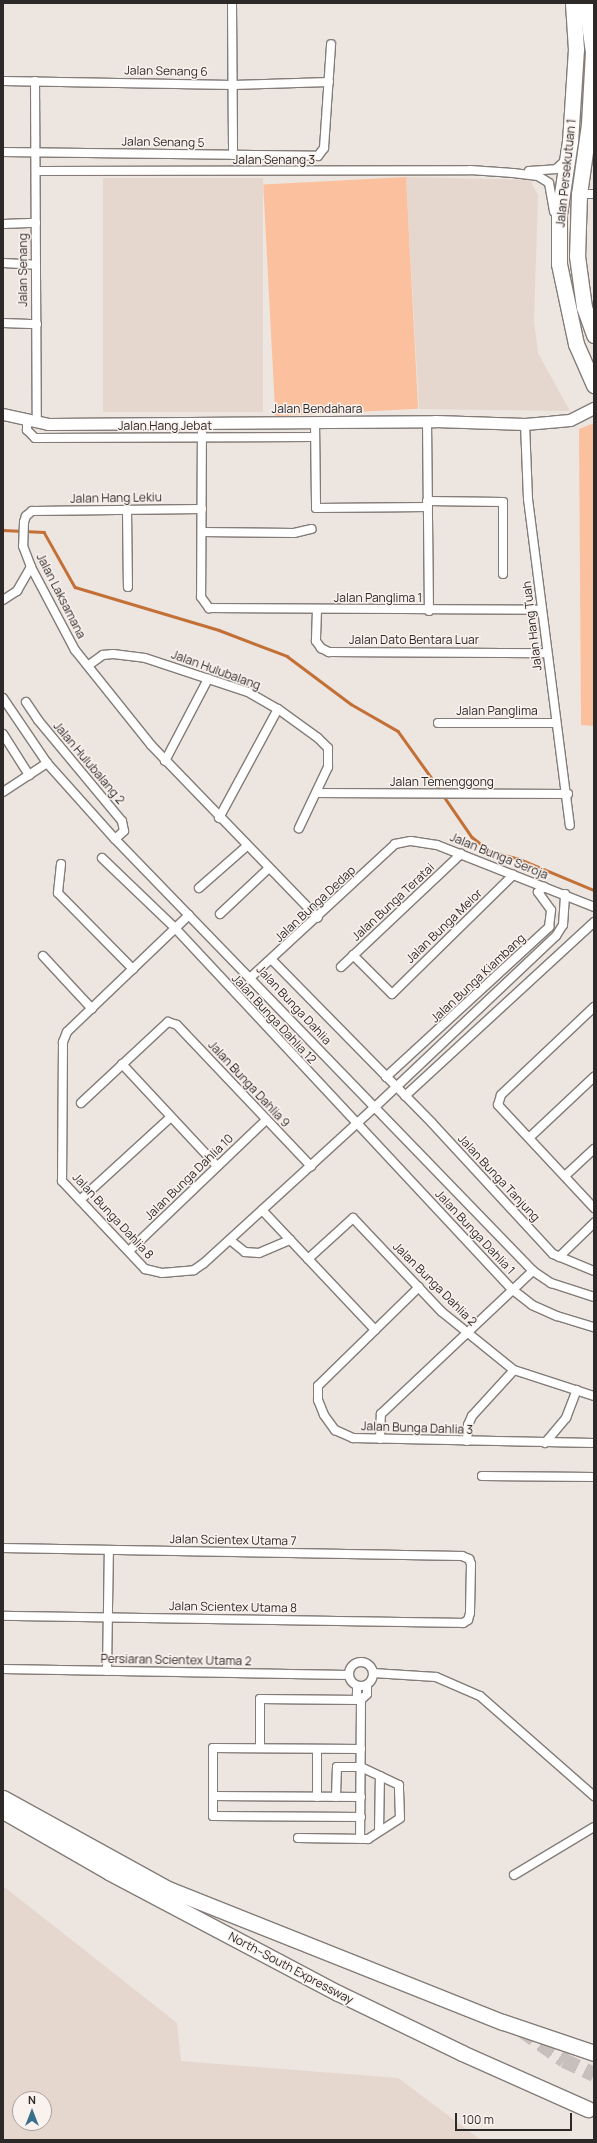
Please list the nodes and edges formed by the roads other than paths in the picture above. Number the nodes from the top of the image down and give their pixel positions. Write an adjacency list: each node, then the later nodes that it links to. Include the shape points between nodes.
1 (232, 3): 8 (street)
2 (573, 3): 12 (highway, Jalan Persekutuan 1, via 576,49)
3 (586, 3): 15 (highway, Jalan Persekutuan 1, via 593,52)
4 (330, 44): 7 (street)
5 (3, 81): 6 (street, Jalan Senang 6)
6 (35, 81): 8 (street, Jalan Senang 6); 10 (street, Jalan Senang)
7 (329, 82): 8 (street, Jalan Senang 6); 11 (street, Jalan Senang 5, via 322,154)
8 (233, 84): 11 (street)
9 (3, 152): 10 (street, Jalan Senang 5)
10 (36, 153): 11 (street, Jalan Senang 5); 13 (street, Jalan Senang)
11 (233, 155)
12 (567, 159): 14 (street, Jalan Senang 3, via 556,169); 19 (highway, Jalan Persekutuan 1, via 559,214)
13 (36, 171): 14 (street, Jalan Senang 3, via 470,170); 16 (street, Jalan Senang)
14 (513, 173): 19 (street, Jalan Senang 3, via 538,176 549,182 553,193 555,246)
15 (587, 194): 23 (highway, Jalan Persekutuan 1, via 577,256 584,307)
16 (36, 223): 17 (street); 20 (street, Jalan Senang)
17 (3, 224)
18 (3, 263): 20 (street)
19 (559, 264): 24 (highway, Jalan Persekutuan 1, via 576,344)
20 (36, 265): 22 (street, Jalan Senang)
21 (3, 323): 22 (street)
22 (37, 324): 28 (street, Jalan Senang)
23 (594, 335)
24 (594, 385)
25 (594, 408): 31 (street, Jalan Bendahara, via 570,420)
26 (3, 414): 28 (street)
27 (427, 421): 30 (street, Jalan Bendahara); 31 (street, Jalan Bendahara); 34 (street)
28 (32, 422): 29 (street, Jalan Bendahara); 32 (street, Jalan Hang Jebat, via 27,430 35,438)
29 (202, 422): 30 (street, Jalan Bendahara); 32 (street)
30 (315, 422): 33 (street)
31 (525, 424): 45 (street, Jalan Hang Tuah, via 528,499)
32 (202, 437): 33 (street, Jalan Hang Jebat); 35 (street)
33 (315, 437): 34 (street, via 316,508)
34 (428, 504): 41 (street, via 503,502); 46 (street)
35 (202, 509): 36 (street, Jalan Hang Lekiu); 39 (street)
36 (127, 510): 37 (street, Jalan Hang Lekiu, via 30,512); 42 (street)
37 (24, 522): 40 (street, Jalan Laksamana, via 23,546)
38 (312, 529): 39 (street, via 294,533)
39 (202, 532): 44 (street, Jalan Panglima 1, via 201,597 204,605 214,610)
40 (31, 567): 43 (street, via 17,591); 48 (street, Jalan Laksamana, via 75,650)
41 (503, 574)
42 (128, 587)
43 (3, 600)
44 (317, 610): 46 (street, Jalan Panglima 1); 47 (street, Jalan Dato Bentara Luar, via 316,641 321,648 329,652)
45 (542, 610): 46 (street, Jalan Panglima 1); 47 (street, Jalan Hang Tuah)
46 (429, 611)
47 (546, 653): 54 (street, Jalan Hang Tuah)
48 (89, 665): 49 (street, Jalan Hulubalang, via 103,656 122,653); 56 (street, Jalan Laksamana)
49 (208, 679): 52 (street, Jalan Hulubalang, via 248,692); 56 (street)
50 (3, 698): 57 (street, Jalan Bunga Dahlia)
51 (26, 702): 65 (street, Jalan Hulubalang 2, via 122,822 124,831)
52 (278, 709): 60 (street, Jalan Hulubalang, via 328,748 328,767); 62 (street)
53 (438, 722): 54 (street, Jalan Panglima)
54 (556, 723): 61 (street, Jalan Hang Tuah)
55 (3, 734): 58 (street)
56 (165, 761): 62 (street, Jalan Laksamana)
57 (46, 763): 58 (street); 65 (street, Jalan Bunga Dahlia)
58 (29, 774): 59 (street)
59 (3, 792)
60 (316, 793): 61 (street, Jalan Temenggong); 64 (street)
61 (568, 794): 63 (street, Jalan Hang Tuah)
62 (219, 818): 66 (street, Jalan Laksamana)
63 (570, 825)
64 (299, 828)
65 (116, 839): 78 (street, Jalan Bunga Dahlia)
66 (247, 846): 71 (street, Jalan Laksamana); 74 (street)
67 (393, 846): 68 (street, Jalan Bunga Seroja, via 411,841 422,842); 79 (street, Jalan Bunga Dedap)
68 (461, 854): 72 (street, Jalan Bunga Seroja); 82 (street, Jalan Bunga Teratai)
69 (102, 858): 81 (street, Jalan Bunga Dahlia 12)
70 (61, 864): 86 (street, via 58,892)
71 (269, 868): 77 (street); 79 (street, Jalan Laksamana)
72 (513, 876): 73 (street, Jalan Bunga Seroja); 82 (street, Jalan Bunga Melor, via 392,994)
73 (544, 887): 75 (street, Jalan Bunga Seroja); 91 (street, Jalan Bunga Kiambang, via 538,892 551,910 550,927)
74 (199, 888)
75 (565, 894): 76 (street, Jalan Bunga Seroja); 93 (street, Jalan Bunga Dahlia 8, via 563,925 556,936)
76 (594, 907)
77 (220, 914)
78 (189, 915): 81 (street, Jalan Bunga Dahlia 8); 87 (street, Jalan Bunga Dahlia)
79 (318, 918): 84 (street, Jalan Bunga Dedap)
80 (594, 922): 94 (street)
81 (174, 928): 86 (street, Jalan Bunga Dahlia 8); 99 (street, Jalan Bunga Dahlia 12)
82 (354, 955): 85 (street, Jalan Bunga Teratai)
83 (43, 956): 89 (street)
84 (272, 960): 87 (street, Jalan Bunga Dedap); 91 (street, Jalan Bunga Tanjung)
85 (341, 968)
86 (133, 969): 89 (street, Jalan Bunga Dahlia 8)
87 (251, 977): 96 (street, Jalan Bunga Dahlia)
88 (594, 1007): 100 (street, via 501,1095 498,1105)
89 (92, 1009): 105 (street, Jalan Bunga Dahlia 8, via 67,1032 63,1042 62,1180)
90 (122, 1064): 95 (street); 97 (street); 98 (street, Jalan Bunga Dahlia 9, via 168,1022 178,1025)
91 (386, 1077): 93 (street, Jalan Bunga Tanjung)
92 (594, 1077): 100 (street)
93 (397, 1087): 94 (street, Jalan Bunga Tanjung); 96 (street, Jalan Bunga Dahlia 8)
94 (405, 1096): 112 (street, Jalan Bunga Tanjung)
95 (81, 1103)
96 (375, 1107): 99 (street, Jalan Bunga Dahlia 8); 114 (street, Jalan Bunga Dahlia)
97 (171, 1117): 102 (street); 105 (street)
98 (266, 1120): 102 (street, Jalan Bunga Dahlia 10); 103 (street, Jalan Bunga Dahlia 9)
99 (357, 1124): 103 (street, Jalan Bunga Dahlia 8); 117 (street, Jalan Bunga Dahlia 1)
100 (530, 1137): 104 (street)
101 (594, 1149): 104 (street)
102 (217, 1166): 111 (street, Jalan Bunga Dahlia 10)
103 (311, 1166): 107 (street, Jalan Bunga Dahlia 8)
104 (566, 1175): 106 (street)
105 (80, 1200): 111 (street, Jalan Bunga Dahlia 8)
106 (594, 1208)
107 (262, 1210): 109 (street, Jalan Bunga Dahlia 8); 110 (street)
108 (594, 1223): 112 (street)
109 (230, 1240): 110 (street, via 245,1252 259,1253); 111 (street, Jalan Bunga Dahlia 8, via 194,1270 178,1273 151,1271)
110 (290, 1240): 113 (street)
111 (129, 1251)
112 (559, 1257): 115 (street, Jalan Bunga Tanjung)
113 (308, 1259): 116 (street, Jalan Bunga Dahlia 2, via 353,1218); 120 (street)
114 (533, 1271): 117 (street); 118 (street, Jalan Bunga Dahlia, via 551,1283)
115 (594, 1271)
116 (419, 1287): 120 (street, Jalan Bunga Dahlia 3); 121 (street, Jalan Bunga Dahlia 2)
117 (513, 1290): 119 (street, Jalan Bunga Dahlia 1, via 523,1299 545,1310); 121 (street)
118 (594, 1297)
119 (594, 1327)
120 (375, 1330): 125 (street, Jalan Bunga Dahlia 3, via 318,1386 318,1400 324,1415 335,1430 353,1438)
121 (466, 1333): 122 (street, Jalan Bunga Dahlia 2); 125 (street, via 381,1414)
122 (514, 1370): 123 (street, Jalan Bunga Dahlia 2); 126 (street, via 469,1420)
123 (577, 1390): 124 (street, Jalan Bunga Dahlia 2); 127 (street, via 566,1418)
124 (594, 1396)
125 (380, 1439): 126 (street, Jalan Bunga Dahlia 3)
126 (466, 1441): 127 (street, Jalan Bunga Dahlia 3)
127 (545, 1443): 128 (street, Jalan Bunga Dahlia 3)
128 (594, 1443)
129 (482, 1476): 130 (street)
130 (594, 1477)
131 (3, 1548): 132 (street, Jalan Scientex Utama 7)
132 (109, 1550): 134 (street); 135 (street, Jalan Scientex Utama 7, via 462,1556 469,1559 471,1564 470,1613 468,1620)
133 (3, 1616): 134 (street, Jalan Scientex Utama 8)
134 (108, 1617): 135 (street, Jalan Scientex Utama 8); 137 (street)
135 (463, 1623)
136 (3, 1669): 137 (street, Persiaran Scientex Utama 2)
137 (107, 1671): 139 (street, Persiaran Scientex Utama 2)
138 (373, 1673): 139 (street, via 370,1667 359,1662 353,1665); 140 (street); 149 (street, via 436,1677 480,1696)
139 (348, 1675): 141 (street, via 351,1682)
140 (367, 1685): 141 (street); 142 (street, via 367,1694)
141 (357, 1686): 142 (street, via 357,1694)
142 (361, 1700): 143 (street, via 260,1699); 145 (street)
143 (260, 1748): 144 (street); 148 (street, via 213,1748)
144 (317, 1748): 145 (street); 150 (street)
145 (361, 1749): 146 (street)
146 (361, 1767): 147 (street); 151 (street, via 337,1767); 152 (street)
147 (380, 1776): 157 (street); 157 (street, via 399,1785 400,1818)
148 (213, 1796): 150 (street); 155 (street, via 212,1816)
149 (594, 1796)
150 (317, 1797): 151 (street)
151 (336, 1797): 152 (street)
152 (361, 1797): 155 (street)
153 (3, 1798): 161 (highway, North–South Expressway, via 168,1889 503,2022)
154 (3, 1811): 162 (highway, North–South Expressway, via 110,1872 338,1993 462,2053)
155 (361, 1817): 159 (street)
156 (594, 1827): 160 (street)
157 (379, 1831): 159 (street, via 368,1838)
158 (298, 1838): 159 (street)
159 (360, 1839)
160 (514, 1875)
161 (594, 2053)
162 (588, 2109)

